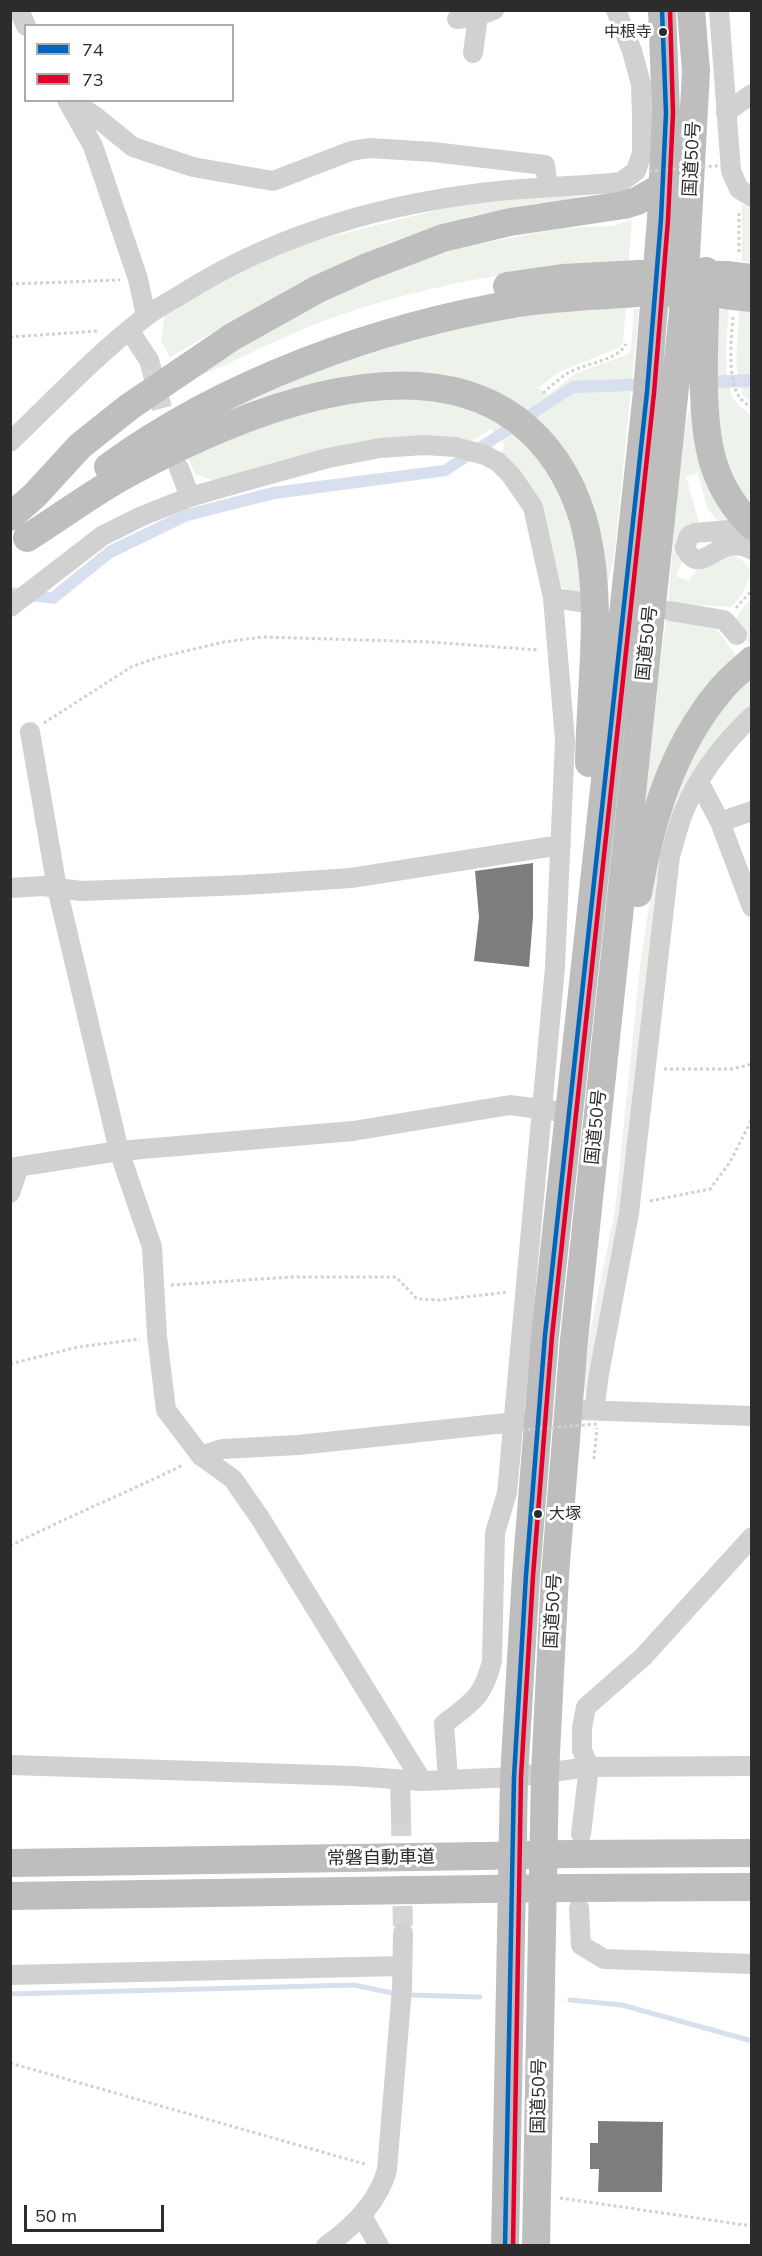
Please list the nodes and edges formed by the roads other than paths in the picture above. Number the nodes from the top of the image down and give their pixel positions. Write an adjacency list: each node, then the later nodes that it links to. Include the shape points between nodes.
1 (19, 10): 8 (street)
2 (616, 10): 16 (street, via 641,84 642,153 636,171 621,182)
3 (662, 10): 15 (highway, 国道50号, via 666,113)
4 (692, 10): 10 (highway, 国道50号)
5 (719, 10): 14 (street)
6 (486, 13): 7 (street); 9 (street)
7 (457, 19)
8 (25, 24)
9 (473, 52)
10 (696, 71): 27 (highway, via 706,171 706,421 714,466 722,485); 50 (highway, 国道50号, via 683,312)
11 (752, 94): 14 (street)
12 (70, 102): 20 (street, via 93,146 138,279)
13 (72, 102): 16 (street, via 133,147 193,167 273,181 351,151 369,148 545,165)
14 (726, 111): 17 (street, via 731,171)
15 (663, 186): 25 (highway, via 624,206 519,220 443,238 318,289 232,337 129,407 80,446); 45 (highway, 国道50号, via 647,392)
16 (548, 187): 20 (street, via 399,206 304,233 202,280)
17 (745, 193)
18 (638, 283): 19 (highway, bridge); 25 (highway, via 562,278 485,289 404,309 317,337 274,354 172,406); 28 (highway, via 440,319 302,363 232,394 126,454)
19 (738, 286)
20 (146, 316): 21 (street)
21 (129, 330): 22 (street); 23 (street)
22 (148, 360)
23 (10, 442)
24 (179, 468): 26 (street)
25 (35, 495): 28 (highway)
26 (190, 497): 30 (street, via 328,458 380,448 455,447 485,455 511,475 533,507); 32 (street, via 102,536)
27 (752, 527): 29 (street, via 695,532 685,548 698,560 727,545)
28 (16, 536): 45 (highway, via 68,513 99,490 152,462 231,426 312,398 357,388 428,385 465,393 503,410 554,456 575,498 588,541 594,638)
29 (752, 550)
30 (553, 598): 31 (street); 41 (street, via 565,740)
31 (581, 602)
32 (10, 607)
33 (670, 611): 34 (street, via 724,620)
34 (736, 635)
35 (752, 660): 50 (highway, via 719,691 688,737 653,820 634,915 612,1115)
36 (752, 716): 38 (street, via 732,734)
37 (30, 732): 43 (street)
38 (699, 782): 40 (street); 51 (street, via 684,810 670,856 630,1204 598,1374)
39 (752, 811): 40 (street)
40 (720, 822): 44 (street)
41 (561, 845): 43 (street, via 351,878 81,891); 46 (street, via 555,967)
42 (10, 888): 43 (street)
43 (57, 888): 47 (street)
44 (752, 907)
45 (588, 936): 46 (highway, 国道50号)
46 (556, 1111): 47 (street, via 510,1105 353,1131); 53 (highway, 国道50号); 53 (street, via 526,1290)
47 (119, 1151): 48 (street); 54 (street, via 152,1247 166,1410)
48 (15, 1167): 49 (street)
49 (10, 1194)
50 (588, 1203): 51 (highway, 国道50号)
51 (586, 1415): 52 (street); 60 (highway, 国道50号, via 555,1575)
52 (752, 1416)
53 (516, 1425): 54 (street, via 222,1449); 61 (highway, 国道50号); 62 (street, via 507,1493 495,1533 492,1661 479,1696 444,1724)
54 (201, 1456): 64 (street, via 233,1479 260,1518)
55 (752, 1537): 59 (street, via 643,1657 586,1707 582,1750)
56 (10, 1748): 57 (street)
57 (19, 1765): 63 (street)
58 (752, 1766): 59 (street)
59 (589, 1767): 60 (street); 66 (street)
60 (545, 1773): 61 (street); 80 (highway, 国道50号)
61 (514, 1777): 62 (street); 79 (highway, 国道50号)
62 (448, 1779): 64 (street)
63 (400, 1780): 64 (street); 65 (street)
64 (422, 1781)
65 (401, 1816)
66 (576, 1844): 67 (highway, 常磐自動車道); 68 (highway, 常磐自動車道, bridge, via 483,1856)
67 (752, 1853)
68 (10, 1862)
69 (752, 1887): 71 (highway, 常磐自動車道)
70 (10, 1896): 71 (highway, 常磐自動車道, bridge, via 483,1888)
71 (575, 1898): 73 (street, via 580,1945 604,1959)
72 (403, 1933): 74 (street)
73 (752, 1964)
74 (401, 1966): 75 (street); 76 (street, via 387,2170 383,2185)
75 (10, 1975)
76 (362, 2216): 77 (street); 78 (street)
77 (326, 2246)
78 (379, 2246)
79 (505, 2246)
80 (536, 2246)

